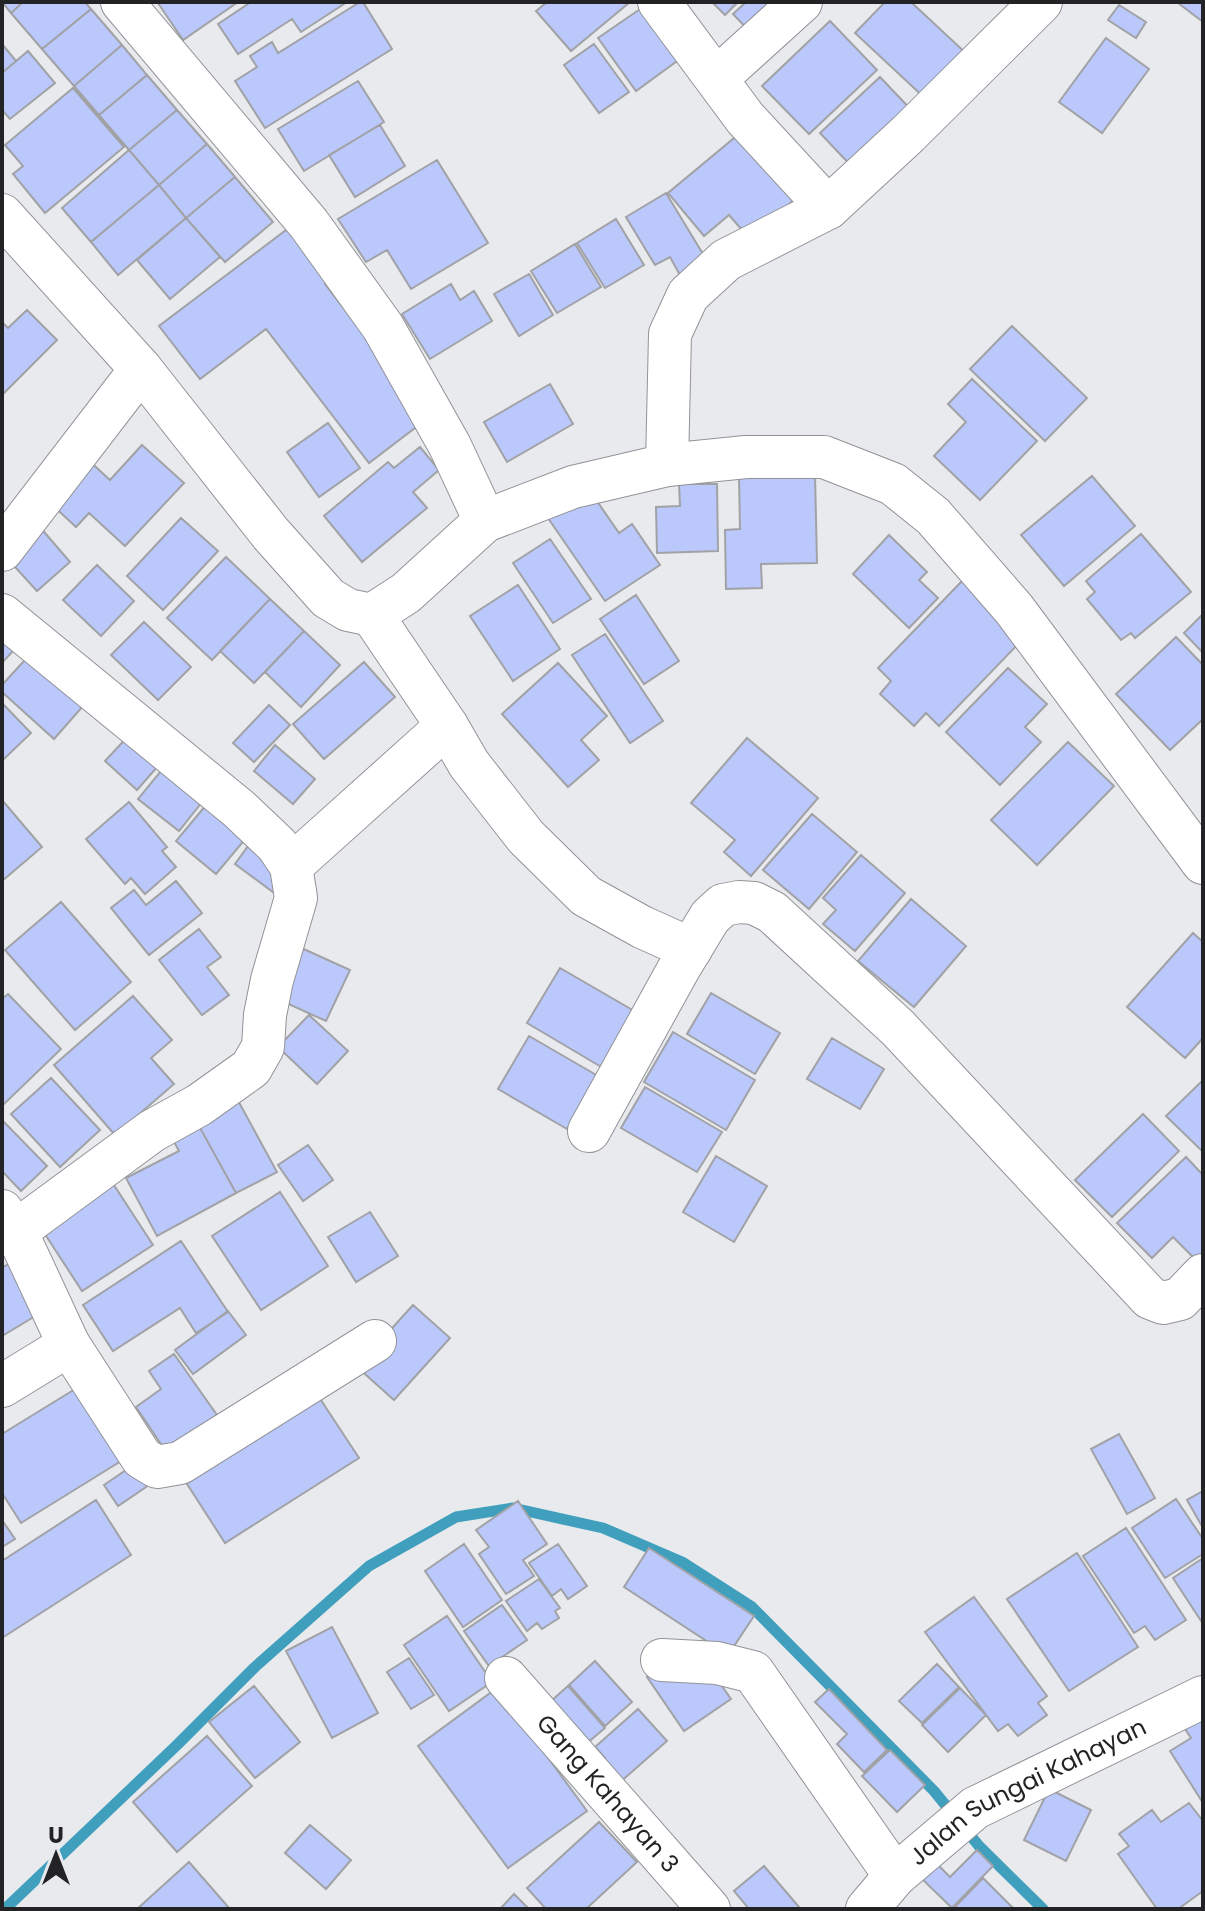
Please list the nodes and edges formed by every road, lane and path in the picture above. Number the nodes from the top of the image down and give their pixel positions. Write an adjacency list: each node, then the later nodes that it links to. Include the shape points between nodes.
1 (122, 2): 10 (street, via 309,224 383,327)
2 (659, 2): 5 (street)
3 (801, 2): 5 (street)
4 (1041, 2): 6 (street)
5 (717, 78): 6 (street, via 745,118)
6 (828, 208): 9 (street, via 726,260 688,295 670,334)
7 (2, 215): 8 (street)
8 (141, 369): 11 (street); 13 (street, via 328,598)
9 (667, 465): 10 (street, via 573,487); 15 (street, via 824,457 893,484 933,516 1014,609)
10 (485, 521): 13 (street, via 406,593)
11 (2, 550)
12 (2, 615): 16 (street, via 239,809)
13 (372, 615): 14 (street)
14 (447, 726): 16 (street); 17 (street, via 469,764 526,837 586,896)
15 (1203, 863)
16 (291, 866): 19 (street, via 296,898 272,980 263,1047 251,1068)
17 (691, 949): 18 (street); 20 (street, via 723,905 754,903 772,912 898,1028 1150,1298 1163,1303 1180,1299)
18 (589, 1131)
19 (9, 1221): 22 (street)
20 (1203, 1275)
21 (375, 1341): 22 (street, via 180,1463 157,1467 142,1458)
22 (69, 1345): 23 (street)
23 (2, 1386)
24 (662, 1660): 27 (street, via 717,1663 753,1672)
25 (506, 1678): 28 (street, Gang Kahayan 3)
26 (1203, 1697): 27 (street, Jalan Sungai Kahayan, via 975,1808)
27 (895, 1876): 29 (street, Jalan Sungai Kahayan)
28 (709, 1909)
29 (867, 1909)

